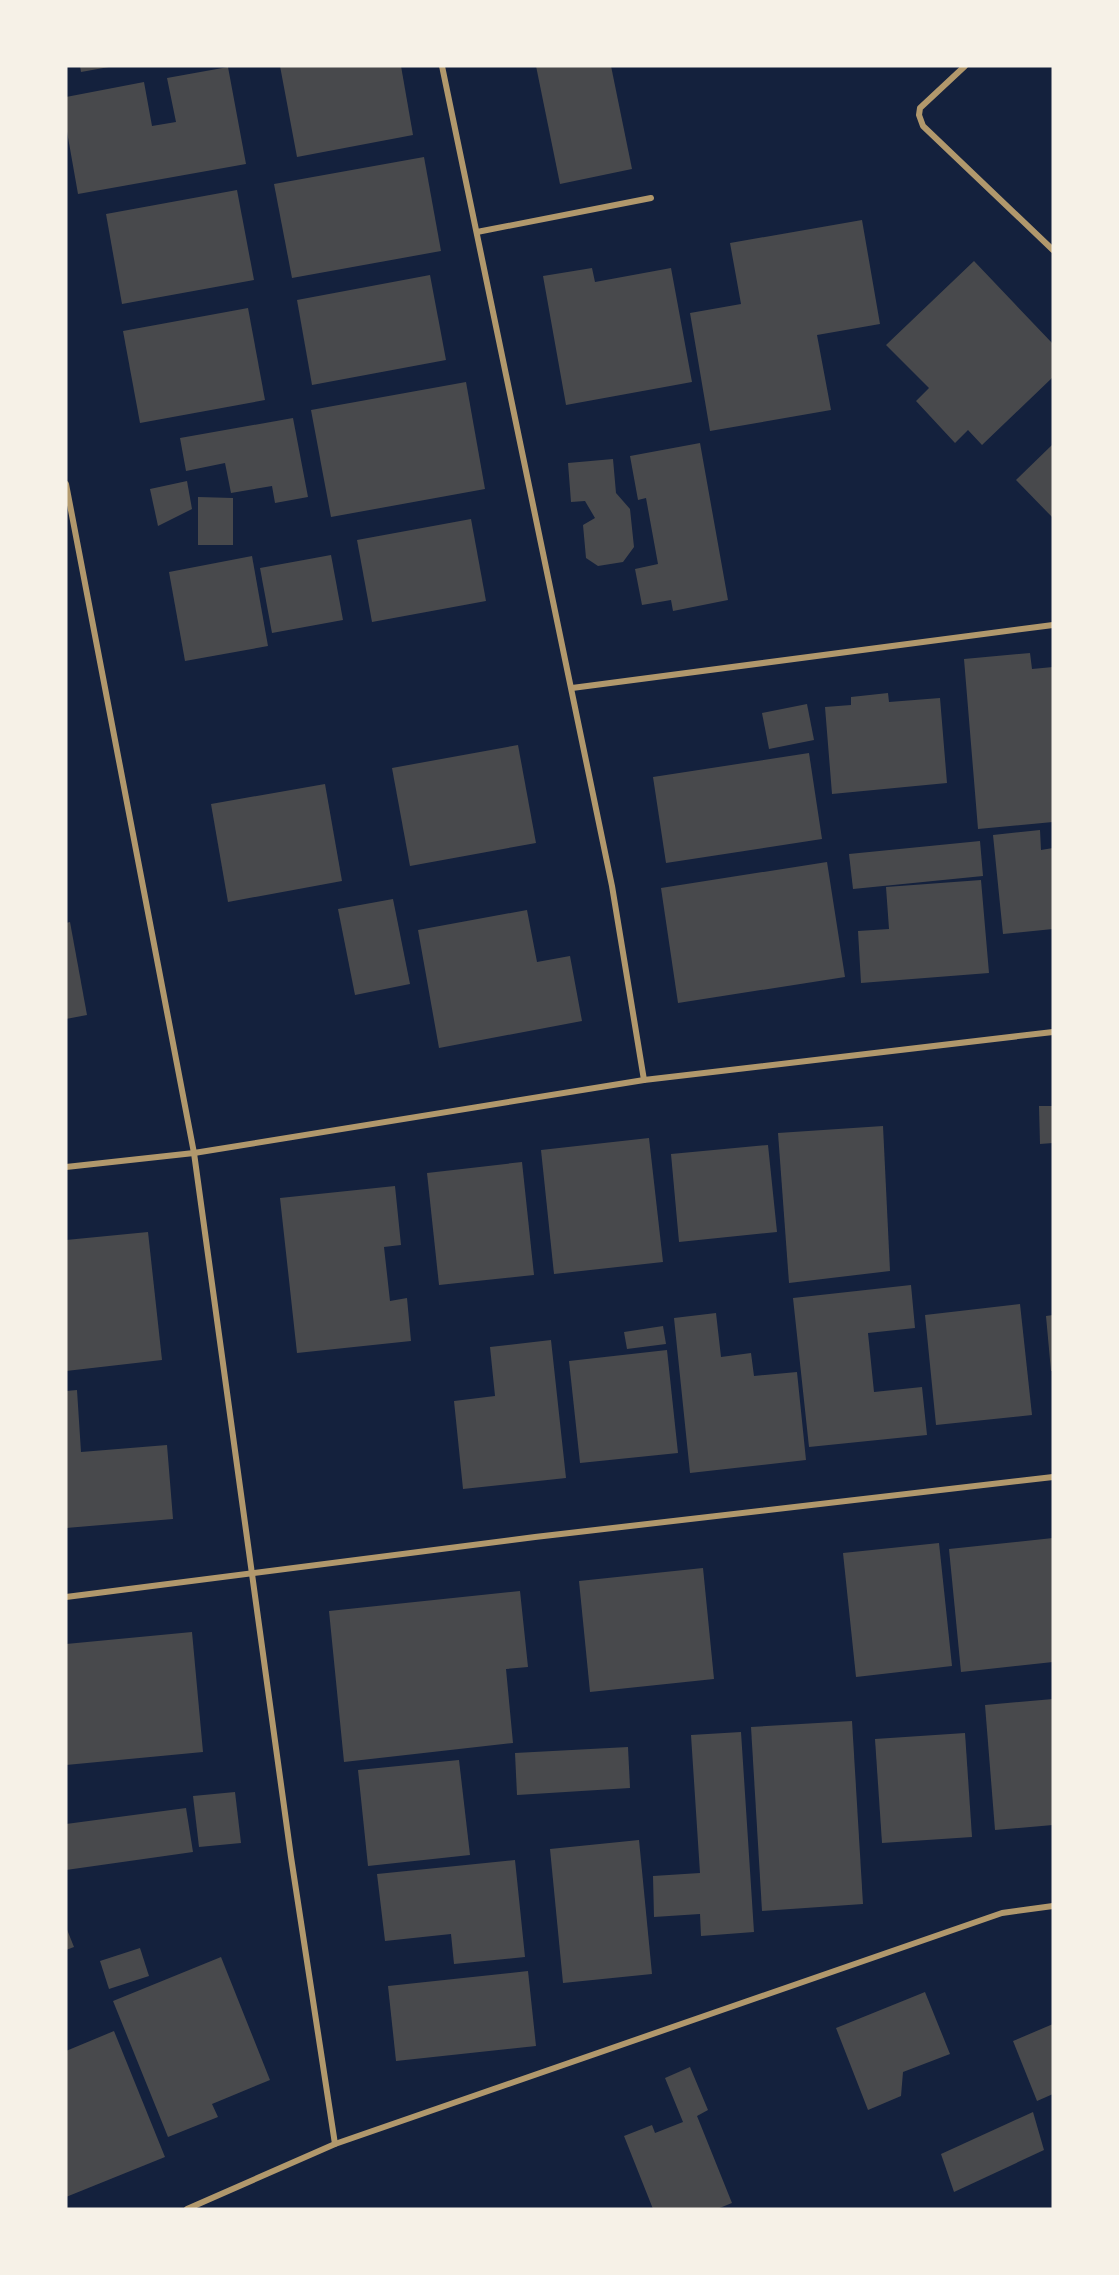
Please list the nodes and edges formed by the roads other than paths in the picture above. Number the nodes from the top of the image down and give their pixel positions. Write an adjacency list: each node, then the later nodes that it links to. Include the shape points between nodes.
1 (442, 66): 4 (street)
2 (965, 66): 5 (street, via 920,108 923,126)
3 (651, 198): 4 (street)
4 (477, 231): 8 (street)
5 (1053, 250)
6 (66, 484): 11 (street)
7 (1053, 625): 8 (street)
8 (572, 688): 10 (street, via 612,886)
9 (1053, 1032): 10 (street)
10 (644, 1080): 11 (street)
11 (194, 1153): 12 (street); 14 (street)
12 (66, 1167)
13 (1053, 1478): 14 (street)
14 (251, 1574): 15 (street); 17 (street)
15 (66, 1597)
16 (1053, 1906): 17 (street, via 1002,1912)
17 (335, 2144): 18 (street)
18 (187, 2209)

